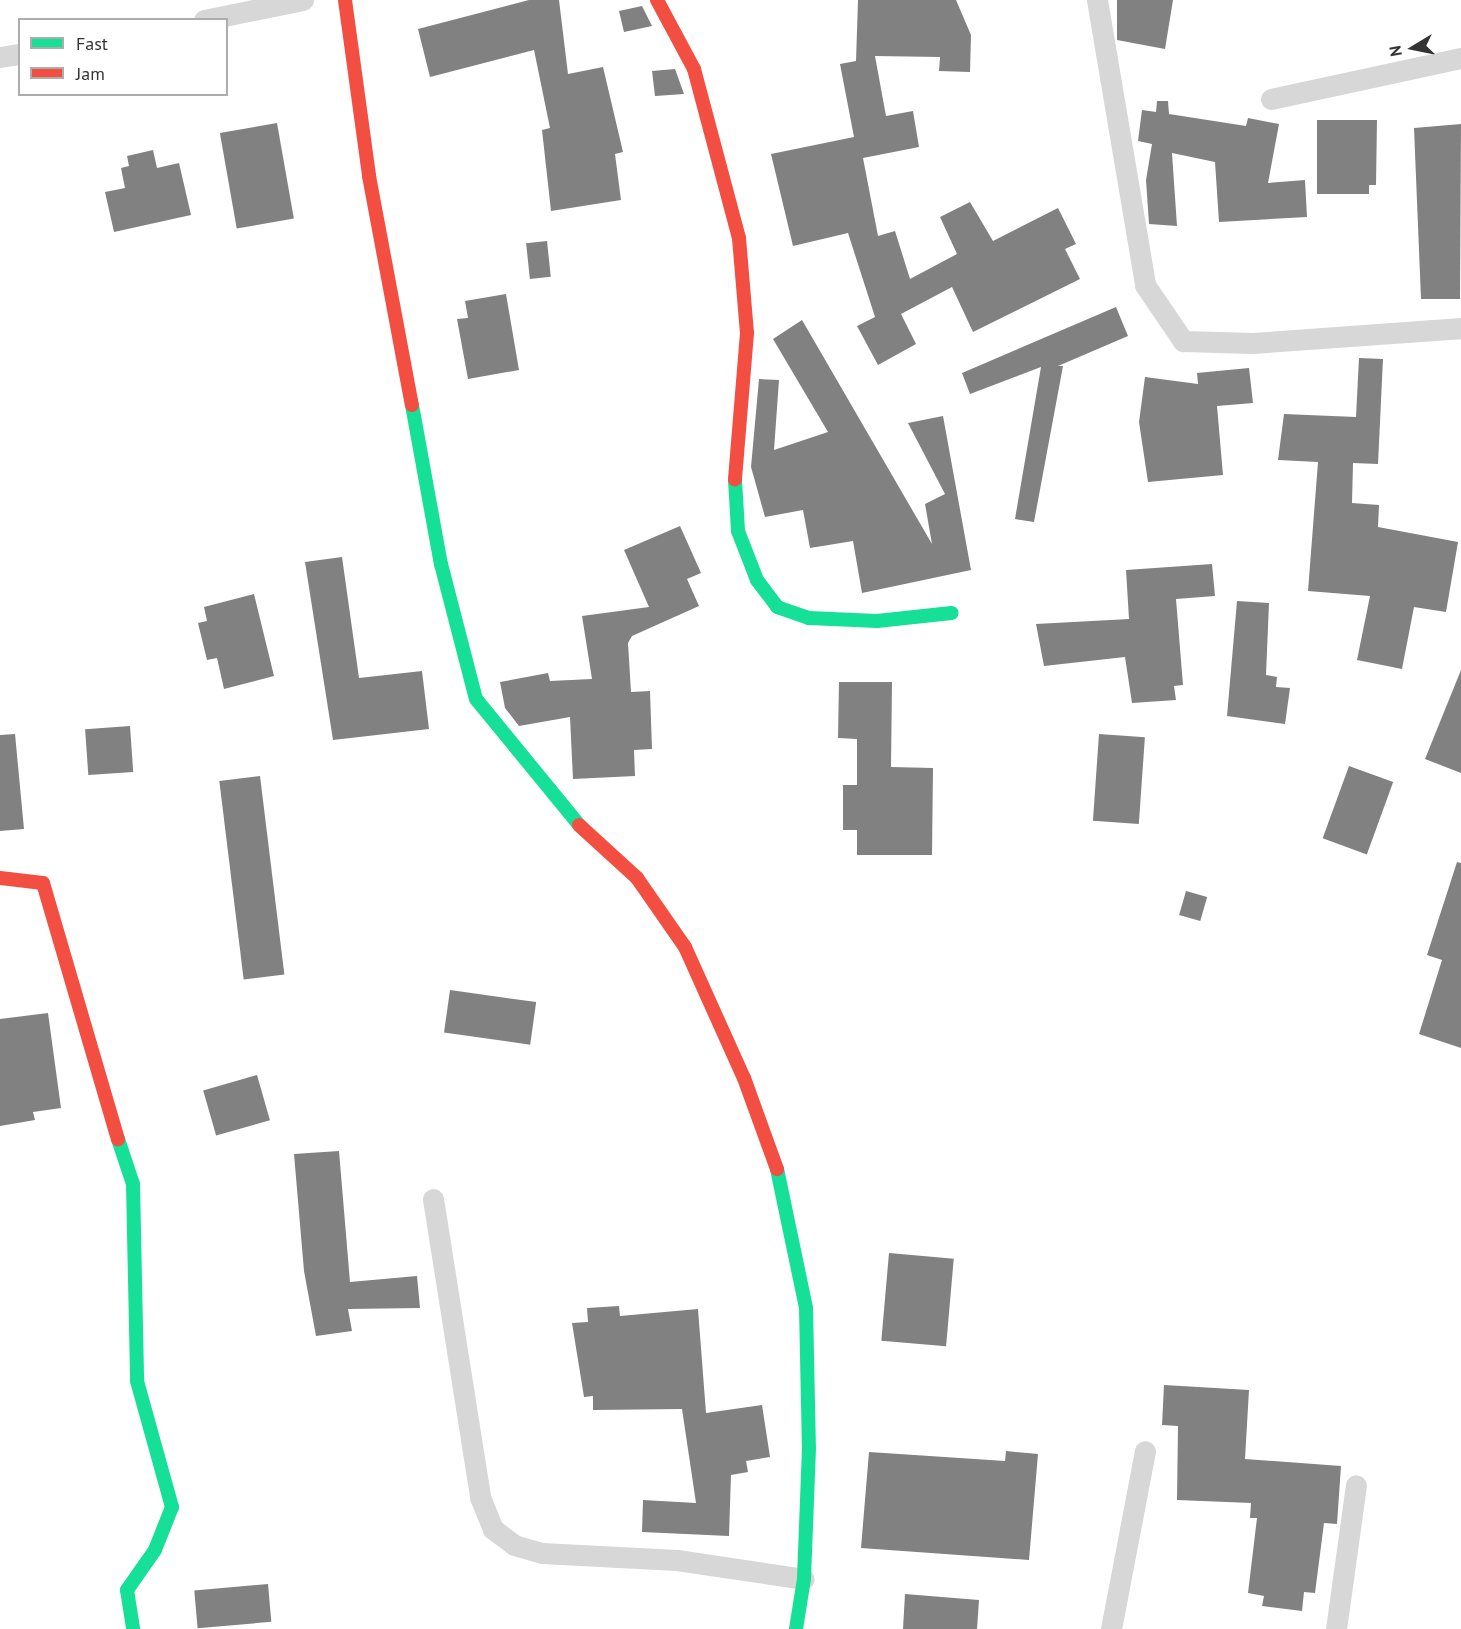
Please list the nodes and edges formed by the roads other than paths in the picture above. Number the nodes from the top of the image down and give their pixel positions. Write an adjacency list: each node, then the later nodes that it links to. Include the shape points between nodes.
1 (303, 0): 5 (street)
2 (345, 0): 16 (street, via 369,176 441,564 476,699 575,821 638,878 685,946 744,1078 786,1194 806,1308)
3 (657, 0): 11 (street, via 694,69 739,238 747,333 734,467 738,531 757,580 777,607 809,618 877,621)
4 (1097, 0): 10 (street, via 1145,285 1183,341 1253,343)
5 (214, 18)
6 (18, 54): 7 (street)
7 (0, 57)
8 (1461, 57): 9 (street)
9 (1271, 99)
10 (1461, 328)
11 (952, 613)
12 (0, 878): 17 (street, via 43,883 88,1050 133,1184 137,1381 172,1507 155,1550 127,1590)
13 (433, 1199): 16 (street, via 480,1497 494,1530 514,1545 542,1553 676,1560)
14 (1145, 1451): 19 (street)
15 (1356, 1485): 20 (street)
16 (804, 1579): 18 (street)
17 (134, 1629)
18 (796, 1629)
19 (1111, 1629)
20 (1336, 1629)

